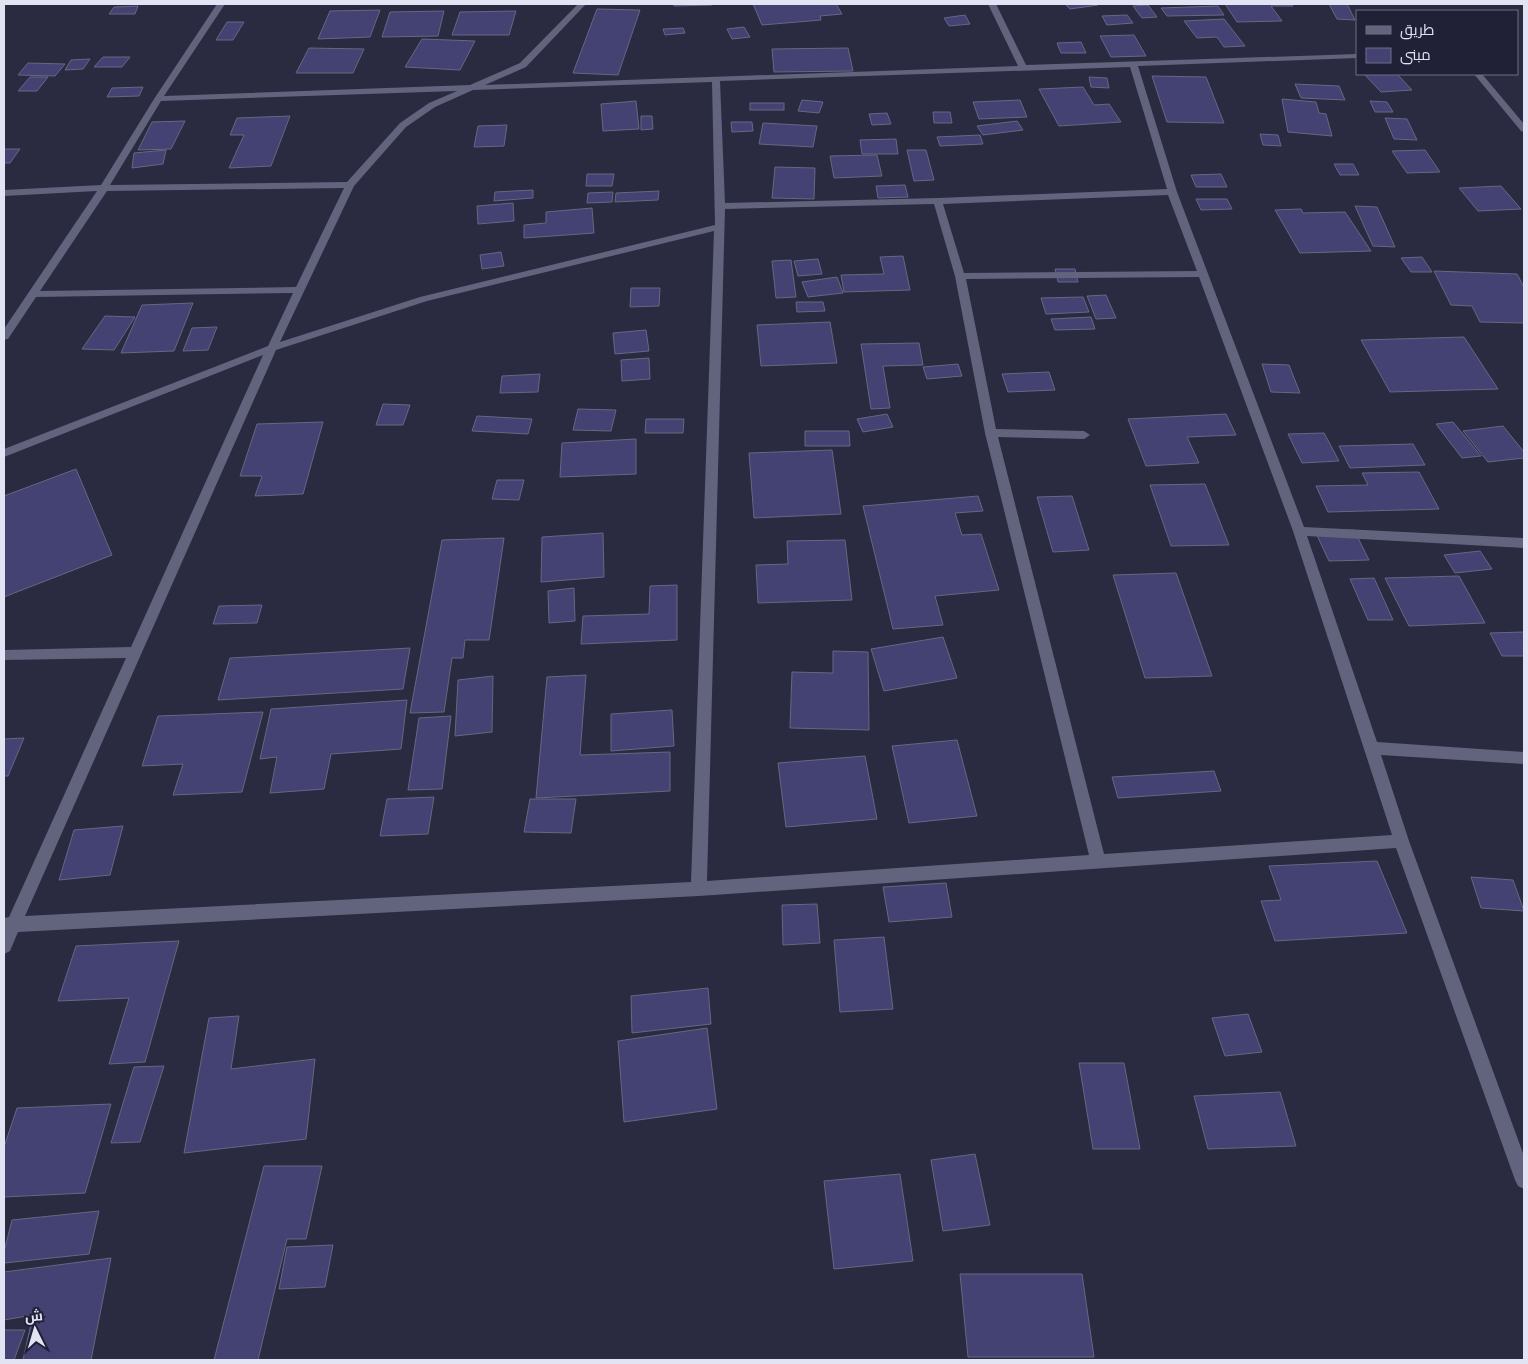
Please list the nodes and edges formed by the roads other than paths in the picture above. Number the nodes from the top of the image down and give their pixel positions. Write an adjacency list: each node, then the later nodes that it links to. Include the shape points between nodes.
1 (221, 4): 10 (street)
2 (582, 4): 9 (street, via 523,65)
3 (992, 4): 6 (street)
4 (1356, 56): 5 (street)
5 (1133, 64): 6 (street); 14 (street)
6 (1023, 68): 8 (street)
7 (1479, 75): 11 (street)
8 (716, 79): 9 (street); 17 (street)
9 (476, 87): 10 (street); 12 (street, via 432,105 403,125)
10 (158, 99): 13 (street)
11 (1524, 129)
12 (350, 185): 13 (street); 21 (street)
13 (104, 188): 15 (street); 22 (street)
14 (1172, 192): 16 (street); 19 (street)
15 (4, 193)
16 (938, 201): 17 (street); 20 (street)
17 (720, 206): 18 (street)
18 (719, 227): 24 (street, via 424,299); 36 (street)
19 (1204, 274): 20 (street); 28 (street)
20 (960, 276): 25 (street)
21 (300, 290): 22 (street); 24 (street)
22 (33, 294): 23 (street)
23 (4, 338)
24 (272, 348): 27 (street); 30 (street)
25 (991, 433): 26 (street); 35 (street)
26 (1084, 435)
27 (4, 453)
28 (1299, 531): 29 (street); 32 (street)
29 (1524, 543)
30 (135, 652): 31 (street); 37 (street)
31 (4, 655)
32 (1372, 748): 33 (street); 34 (street)
33 (1524, 758)
34 (1401, 840): 35 (street); 39 (street)
35 (1098, 862): 36 (street)
36 (699, 889): 37 (street)
37 (8, 925): 38 (street)
38 (4, 946)
39 (1524, 1180)

